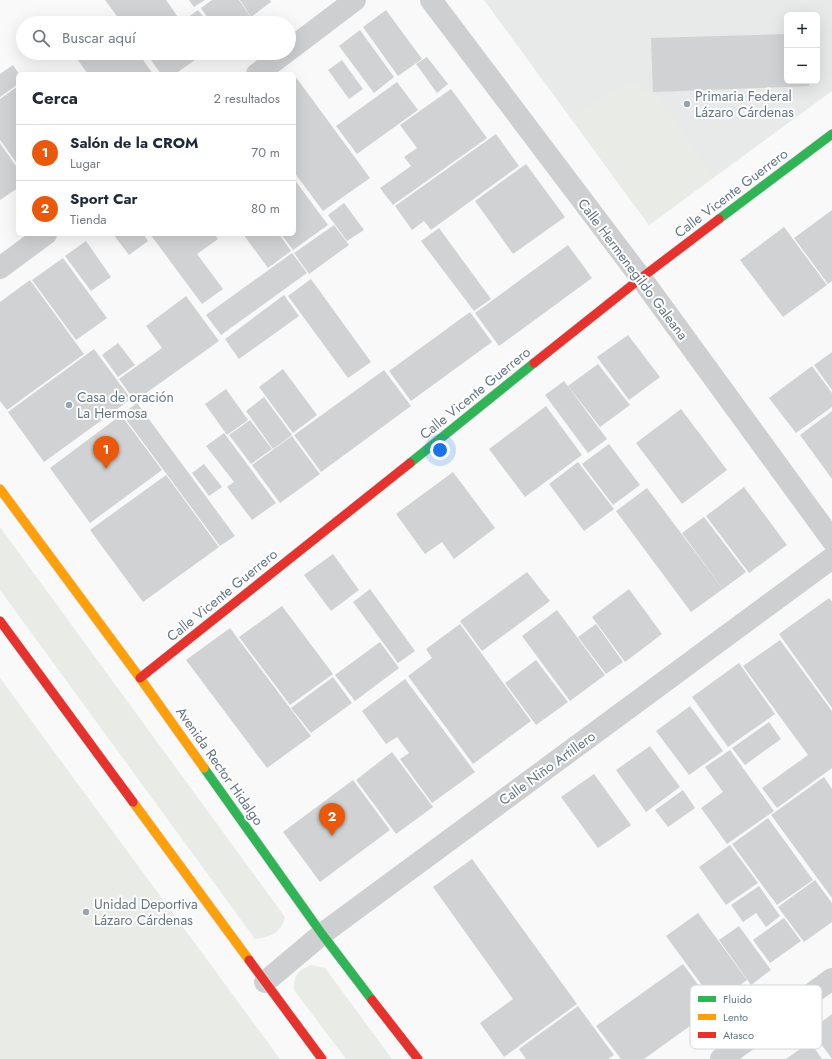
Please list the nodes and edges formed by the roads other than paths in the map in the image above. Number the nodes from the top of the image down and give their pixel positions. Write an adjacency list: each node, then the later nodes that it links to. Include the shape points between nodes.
1 (356, 0): 3 (street)
2 (432, 0): 9 (street, Calle Hermenegildo Galeana)
3 (296, 45)
4 (276, 60): 5 (street)
5 (261, 72)
6 (832, 134): 9 (street, Calle Vicente Guerrero)
7 (43, 236): 8 (street)
8 (0, 268)
9 (641, 278): 11 (street, Calle Hermenegildo Galeana); 14 (street, Calle Vicente Guerrero)
10 (0, 489): 14 (street, Avenida Rector Hidalgo)
11 (832, 540)
12 (832, 558): 15 (street, Calle Niño Artillero)
13 (0, 621): 17 (street)
14 (140, 678): 15 (street, Avenida Rector Hidalgo)
15 (322, 934): 17 (street, Calle Niño Artillero); 21 (street, Avenida Rector Hidalgo)
16 (832, 979): 18 (street)
17 (265, 982): 20 (street)
18 (822, 986)
19 (735, 1049): 22 (street)
20 (322, 1059)
21 (418, 1059)
22 (721, 1059)

